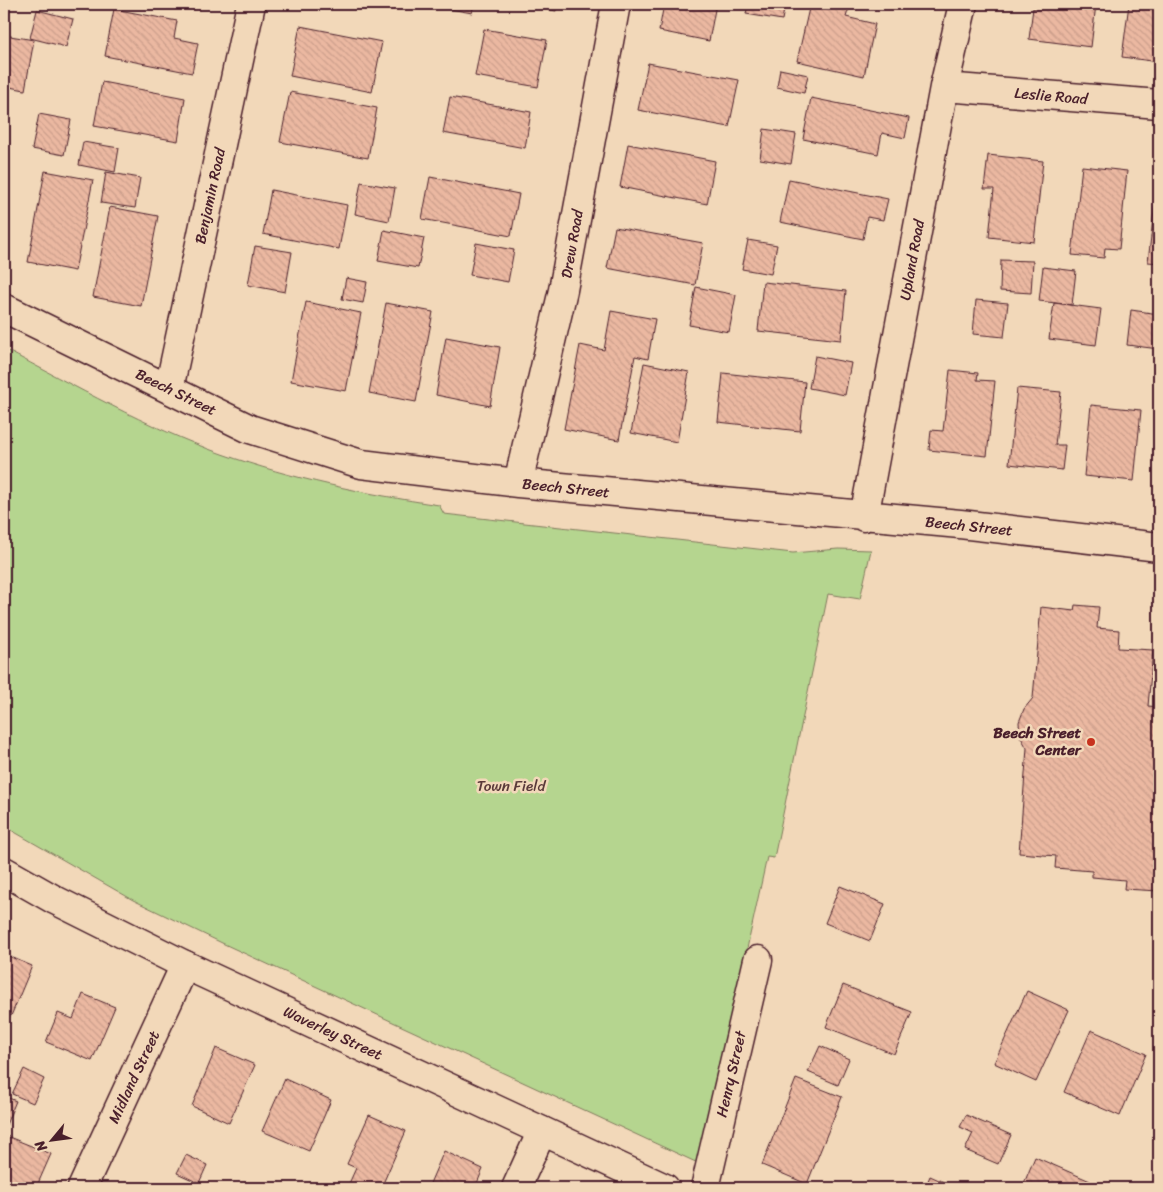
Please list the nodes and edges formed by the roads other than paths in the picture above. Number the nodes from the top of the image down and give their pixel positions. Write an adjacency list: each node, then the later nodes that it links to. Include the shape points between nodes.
1 (252, 4): 7 (street, Benjamin Road)
2 (616, 4): 8 (street, Drew Road, via 563,290)
3 (963, 4): 4 (street, Upland Road)
4 (944, 87): 5 (street, Leslie Road); 9 (street, Upland Road)
5 (1159, 104)
6 (4, 308): 7 (street, Beech Street)
7 (169, 389): 8 (street, Beech Street, via 250,429 361,464)
8 (518, 483): 9 (street, Beech Street)
9 (864, 517): 10 (street, Beech Street, via 960,524)
10 (1159, 548)
11 (4, 871): 13 (street, Waverley Street)
12 (758, 960): 18 (street, Henry Street)
13 (185, 965): 14 (street, Waverley Street); 15 (street, Midland Street)
14 (542, 1131): 16 (street); 17 (street, Waverley Street)
15 (82, 1188)
16 (516, 1188)
17 (665, 1188)
18 (705, 1188)

